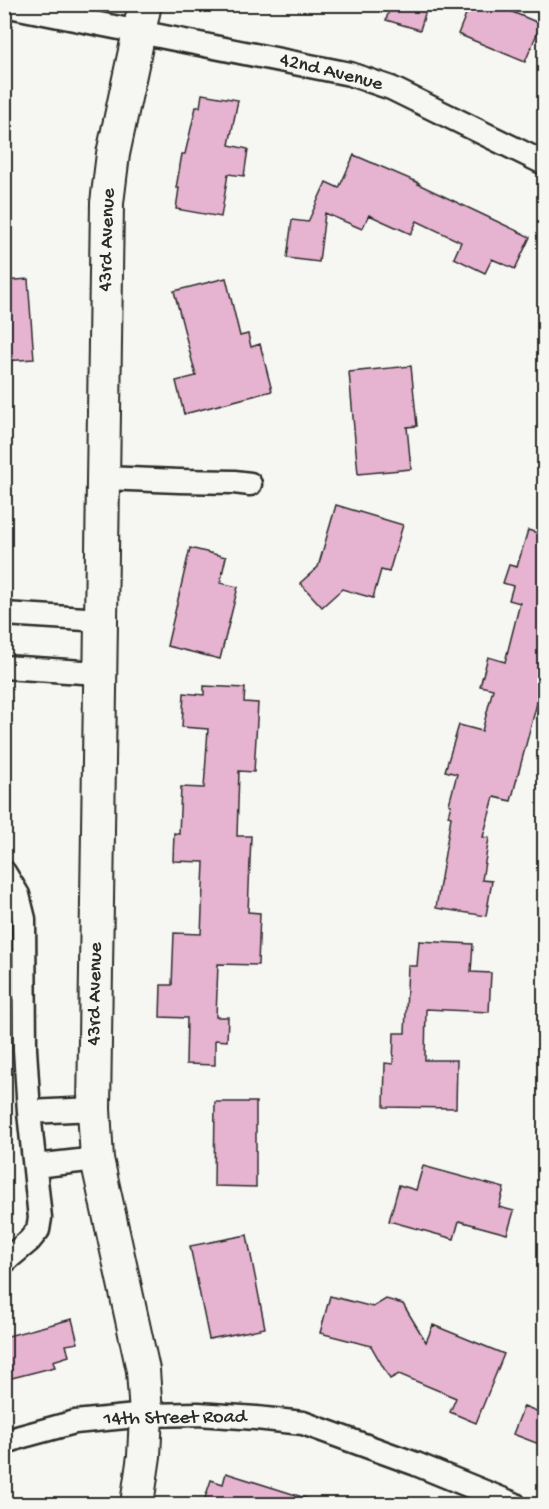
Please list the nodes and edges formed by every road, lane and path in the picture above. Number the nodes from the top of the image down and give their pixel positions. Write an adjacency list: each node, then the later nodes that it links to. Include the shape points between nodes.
1 (4, 6): 2 (street, 42nd Avenue)
2 (142, 18): 3 (street, 42nd Avenue, via 390,88); 4 (street, 43rd Avenue, via 113,154 107,203)
3 (544, 163)
4 (104, 478): 5 (street); 7 (street, 43rd Avenue)
5 (250, 484)
6 (4, 614): 7 (street)
7 (102, 620): 9 (street, 43rd Avenue)
8 (4, 667): 9 (street)
9 (99, 673): 11 (street, 43rd Avenue)
10 (4, 872): 12 (street, via 18,895 24,919)
11 (94, 1109): 12 (street); 13 (street, 43rd Avenue)
12 (29, 1112): 14 (street)
13 (97, 1159): 14 (street); 16 (street, 43rd Avenue, via 143,1370)
14 (35, 1166): 15 (street, via 38,1230)
15 (4, 1262)
16 (146, 1415): 17 (street, 14th Street Road, via 75,1422); 18 (street, 43rd Avenue); 19 (street, 14th Street Road, via 198,1414 303,1423)
17 (4, 1443)
18 (137, 1504)
19 (514, 1504)

